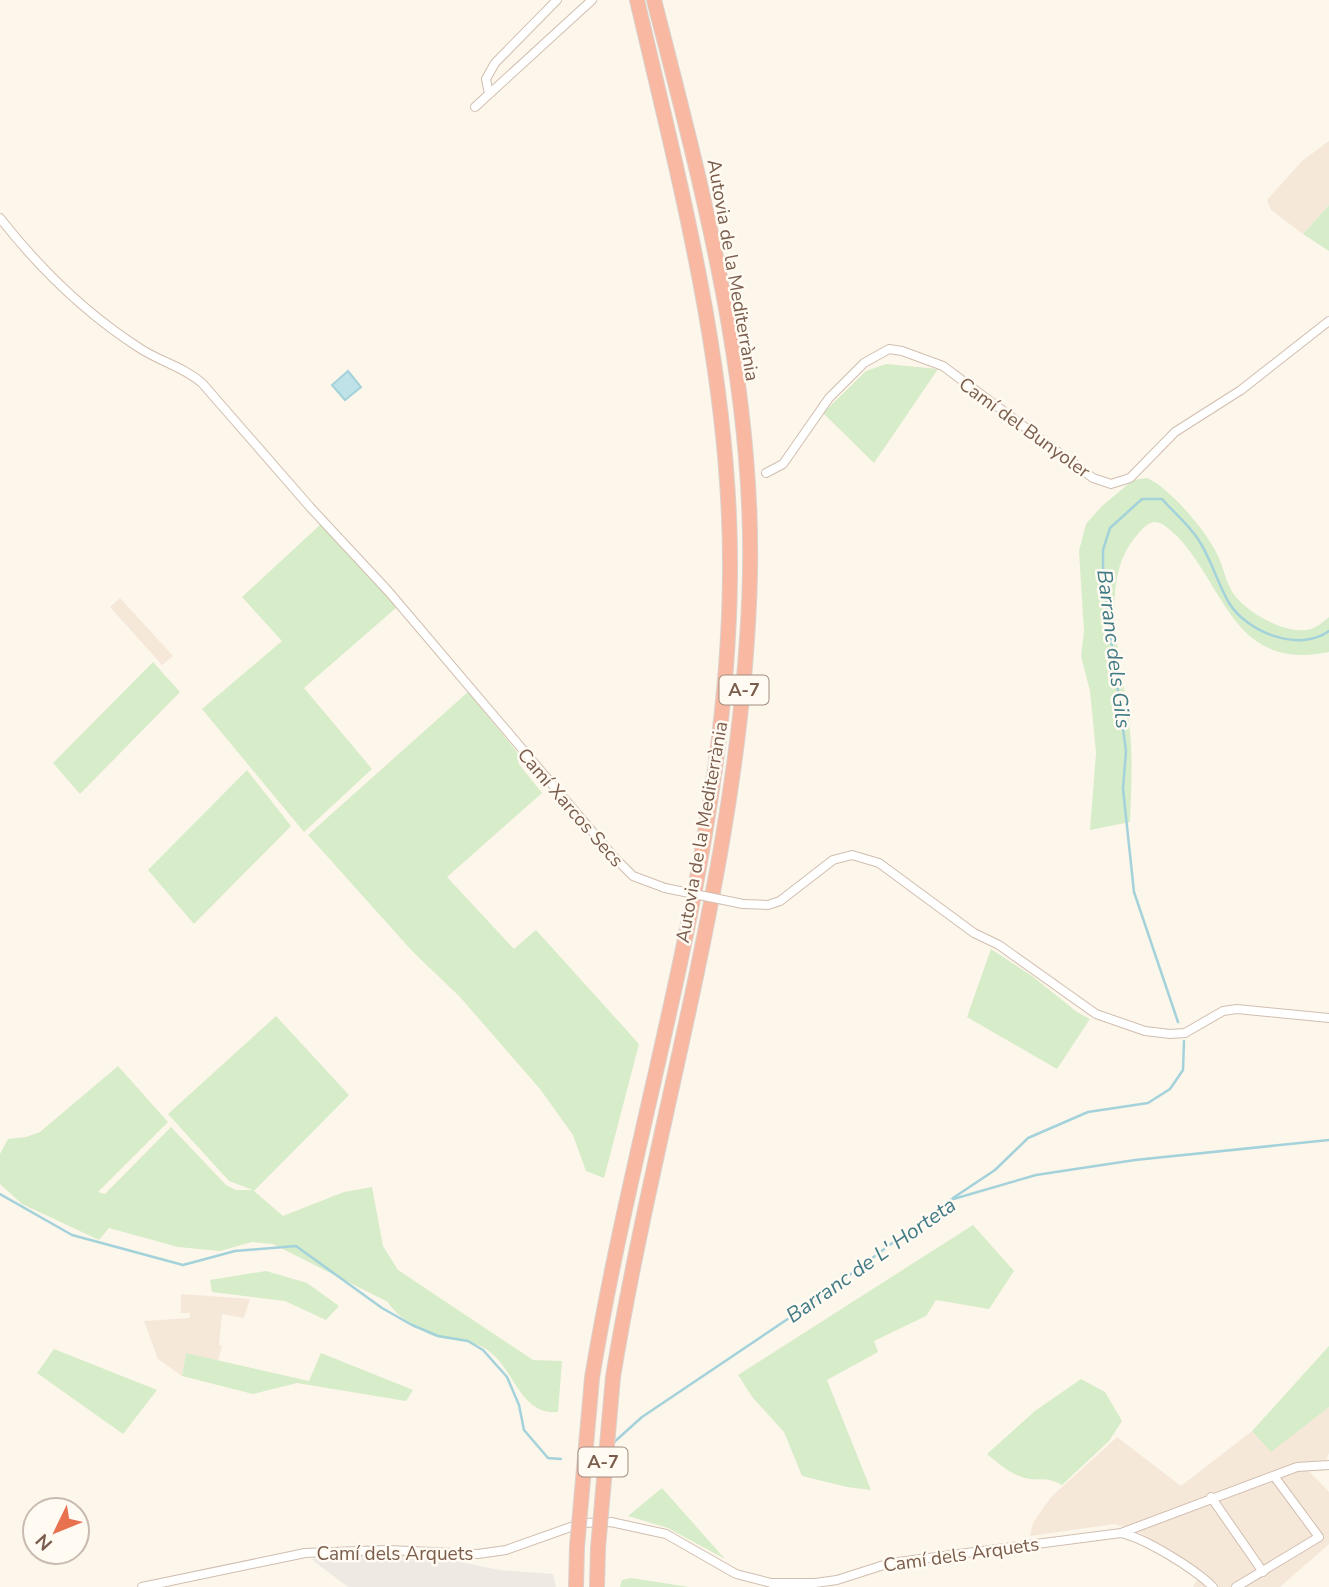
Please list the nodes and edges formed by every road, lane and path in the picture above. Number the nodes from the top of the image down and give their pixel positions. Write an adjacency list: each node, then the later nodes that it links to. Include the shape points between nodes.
1 (557, 0): 5 (street, via 495,63 486,79)
2 (592, 0): 5 (street)
3 (637, 0): 17 (highway, Autovia de la Mediterrània / A-7, bridge, via 681,184 710,335 726,467 730,575 709,804 592,1378)
4 (654, 0): 18 (highway, Autovia de la Mediterrània / A-7, bridge, via 699,175 730,330 746,464 750,571 745,683 730,800 613,1377)
5 (489, 94): 6 (street)
6 (475, 107)
7 (0, 218): 10 (street, Camí Xarcos Secs, bridge, via 36,264 79,302 140,349 202,383 633,876 665,888 768,905 795,893 833,860 852,855 879,863 1096,1014 1145,1031 1185,1033 1223,1011 1237,1009)
8 (1329, 321): 9 (street, Camí del Bunyoler, via 1241,390 1175,432 1130,478 1119,482 1093,478 943,366 889,349 864,363 836,391 783,464)
9 (766, 473)
10 (1329, 1018)
11 (1329, 1465): 12 (street, Camí dels Arquets, via 1297,1467)
12 (1274, 1476): 13 (street, Camí dels Arquets); 15 (street, via 1319,1537)
13 (1212, 1497): 14 (street, Camí dels Arquets); 15 (street)
14 (1121, 1533): 16 (street, Camí dels Arquets, via 890,1563 836,1580 797,1584 736,1574 666,1534 640,1526 582,1523 478,1554 317,1552); 19 (street)
15 (1263, 1572): 20 (street)
16 (142, 1587)
17 (576, 1587)
18 (597, 1587)
19 (1213, 1587)
20 (1236, 1587)

